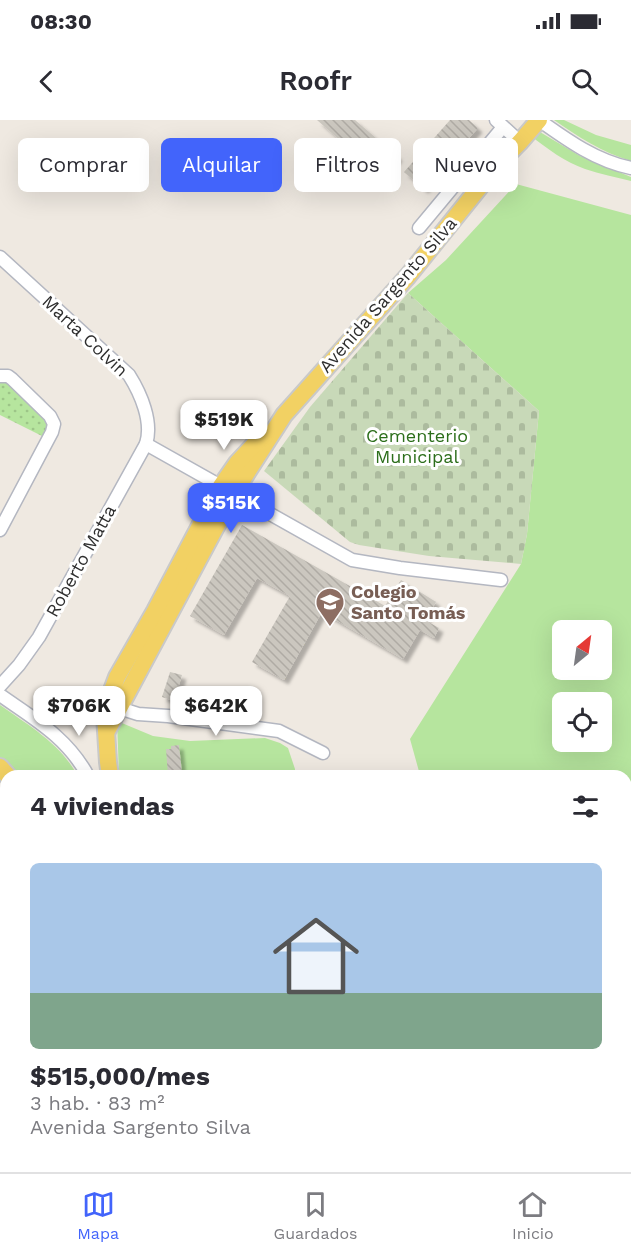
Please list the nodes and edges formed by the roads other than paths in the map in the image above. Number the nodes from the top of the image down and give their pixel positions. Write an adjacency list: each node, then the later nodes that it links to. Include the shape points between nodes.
1 (539, 120): 3 (main road, Avenida Sargento Silva); 4 (street, via 598,157)
2 (500, 123): 3 (street); 5 (street, Avenida Sargento Silva)
3 (520, 142): 10 (main road, Avenida Sargento Silva, via 408,276 246,452)
4 (631, 168)
5 (419, 228)
6 (0, 257): 8 (street, Marta Colvin, via 129,375)
7 (0, 376): 11 (street, via 12,379 50,416 54,428)
8 (149, 429): 9 (street, Roberto Matta)
9 (146, 444): 10 (street); 13 (street, Roberto Matta, via 39,637)
10 (227, 489): 12 (street, via 352,560); 15 (main road, Avenida Sargento Silva); 16 (main road, Avenida Sargento Silva, via 119,672 106,710)
11 (0, 530)
12 (501, 580)
13 (0, 686)
14 (0, 695): 18 (street, via 56,736)
15 (119, 708): 16 (main road, Avenida Sargento Silva); 17 (street, via 138,714 279,731)
16 (107, 731): 19 (main road, Avenida Sargento Silva)
17 (323, 753)
18 (84, 770)
19 (109, 770)

